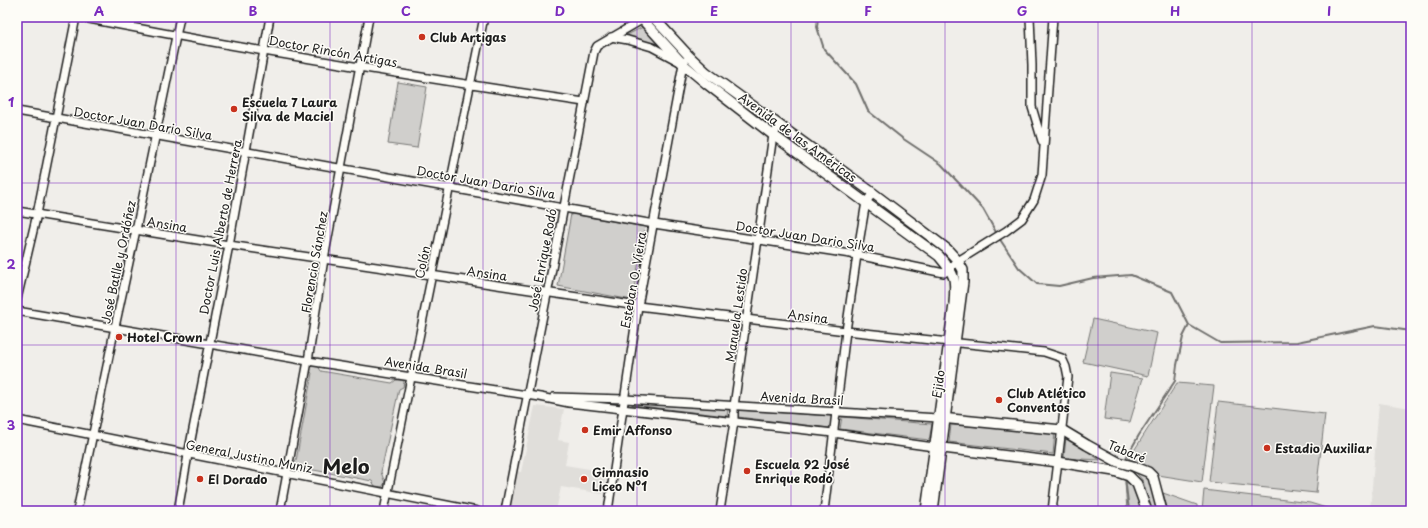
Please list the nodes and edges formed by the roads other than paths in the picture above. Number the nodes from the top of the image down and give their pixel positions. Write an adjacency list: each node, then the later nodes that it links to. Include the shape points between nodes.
1 (76, 17): 19 (street)
2 (79, 17): 11 (street, Doctor Rincón Artigas)
3 (180, 17): 11 (street, José Batlle y Ordóñez)
4 (270, 17): 13 (street, Doctor Luis Alberto de Herrera)
5 (369, 17): 15 (street, Florencio Sánchez)
6 (484, 17): 16 (street, Colón)
7 (653, 17): 14 (main road, Avenida de las Américas)
8 (1030, 17): 23 (street, via 1032,107)
9 (1053, 17): 23 (street)
10 (643, 18): 12 (street, José Enrique Rodó); 14 (main road, Avenida de las Américas)
11 (176, 36): 13 (street, Doctor Rincón Artigas); 22 (street, José Batlle y Ordóñez)
12 (611, 38): 14 (street, via 652,47); 17 (street, José Enrique Rodó, via 597,46 594,52)
13 (264, 51): 15 (street, Doctor Rincón Artigas); 24 (street, Doctor Luis Alberto de Herrera)
14 (686, 60): 20 (main road, Avenida de las Américas); 21 (main road, Avenida de las Américas, via 707,84); 32 (street, Esteban O. Vieira)
15 (360, 68): 16 (street, Doctor Rincón Artigas); 25 (street, Florencio Sánchez)
16 (470, 85): 17 (street, Doctor Rincón Artigas); 26 (street, Colón)
17 (584, 102): 29 (street, José Enrique Rodó)
18 (17, 111): 19 (street, Doctor Juan Dario Silva)
19 (56, 118): 22 (street, Doctor Juan Dario Silva); 31 (street)
20 (780, 125): 21 (street, Manuela Lestido); 27 (main road, Avenida de las Américas)
21 (773, 135): 28 (main road, Avenida de las Américas); 34 (street, Manuela Lestido)
22 (156, 136): 24 (street, Doctor Juan Dario Silva); 33 (street, José Batlle y Ordóñez)
23 (1043, 146): 38 (street, via 1042,175 1034,200 1022,219)
24 (246, 153): 25 (street, Doctor Juan Dario Silva); 35 (street, Doctor Luis Alberto de Herrera)
25 (342, 169): 26 (street, Doctor Juan Dario Silva); 37 (street, Florencio Sánchez)
26 (450, 187): 29 (street, Doctor Juan Dario Silva); 40 (street, Colón)
27 (873, 193): 28 (street); 38 (main road, Avenida de las Américas, via 948,249)
28 (866, 202): 36 (street); 39 (main road, Avenida de las Américas, via 939,256)
29 (564, 207): 32 (street, Doctor Juan Dario Silva); 41 (street, José Enrique Rodó)
30 (17, 211): 31 (street, Ansina)
31 (37, 214): 33 (street, Ansina); 42 (street)
32 (654, 224): 34 (street, Doctor Juan Dario Silva); 43 (street, Esteban O. Vieira)
33 (136, 230): 35 (street, Ansina); 46 (street, José Batlle y Ordóñez)
34 (757, 239): 36 (street, Doctor Juan Dario Silva); 45 (street, Manuela Lestido)
35 (229, 245): 37 (street, Ansina); 49 (street, Doctor Luis Alberto de Herrera)
36 (857, 254): 39 (street, Doctor Juan Dario Silva, via 944,272); 47 (street)
37 (324, 259): 40 (street, Ansina); 50 (street, Florencio Sánchez)
38 (958, 261): 39 (street); 48 (main road, Ejido, via 964,282)
39 (949, 268): 48 (main road, Ejido, via 956,283)
40 (431, 276): 41 (street, Ansina); 51 (street, Colón)
41 (547, 292): 43 (street, Ansina); 52 (street, José Enrique Rodó)
42 (17, 299)
43 (638, 306): 45 (street, Ansina); 54 (street, Esteban O. Vieira)
44 (17, 311): 46 (street, Avenida Brasil)
45 (746, 320): 47 (street, Ansina); 55 (street, Manuela Lestido)
46 (114, 327): 49 (street, Avenida Brasil); 63 (street, José Batlle y Ordóñez)
47 (846, 331): 48 (street, Ansina); 57 (street)
48 (952, 343): 58 (main road, Ejido); 61 (street, Ansina, via 1044,352 1062,358 1068,376)
49 (209, 344): 50 (street, Avenida Brasil); 65 (street, Doctor Luis Alberto de Herrera)
50 (308, 361): 51 (street, Avenida Brasil); 68 (street, Florencio Sánchez)
51 (411, 376): 52 (street, Avenida Brasil); 69 (street, Colón)
52 (527, 395): 53 (street, Avenida Brasil); 75 (street, José Enrique Rodó)
53 (540, 397): 54 (street, Avenida Brasil); 56 (street, Avenida Brasil)
54 (625, 399): 55 (street, Avenida Brasil); 56 (street, Esteban O. Vieira)
55 (734, 406): 57 (street, Avenida Brasil); 60 (street, Manuela Lestido)
56 (624, 409): 60 (street, Avenida Brasil); 76 (street, Esteban O. Vieira)
57 (836, 412): 58 (street, Avenida Brasil); 62 (street)
58 (941, 418): 61 (main road, Avenida Brasil); 64 (main road, Ejido)
59 (17, 420): 63 (street, General Justino Muniz)
60 (734, 422): 62 (street, Avenida Brasil); 77 (street, Manuela Lestido)
61 (1062, 430): 66 (street); 67 (main road, Tabaré)
62 (833, 433): 64 (street, Avenida Brasil); 78 (street)
63 (93, 436): 65 (street, General Justino Muniz); 70 (street, José Batlle y Ordóñez)
64 (938, 447): 66 (main road, Avenida Brasil); 79 (main road, Ejido); 80 (main road, Ejido)
65 (188, 455): 68 (street, General Justino Muniz); 71 (street, Doctor Luis Alberto de Herrera)
66 (1058, 462): 67 (main road, Tabaré); 81 (street)
67 (1116, 467): 82 (main road, Tabaré, via 1137,484); 83 (main road, Tabaré, via 1133,466 1148,472 1152,477)
68 (287, 474): 69 (street, General Justino Muniz); 72 (street, Florencio Sánchez)
69 (387, 494): 73 (street, Colón); 74 (street, General Justino Muniz)
70 (77, 511)
71 (178, 511)
72 (280, 511)
73 (384, 511)
74 (477, 511)
75 (505, 511)
76 (608, 511)
77 (720, 511)
78 (824, 511)
79 (926, 511)
80 (933, 511)
81 (1052, 511)
82 (1147, 511)
83 (1162, 511)

